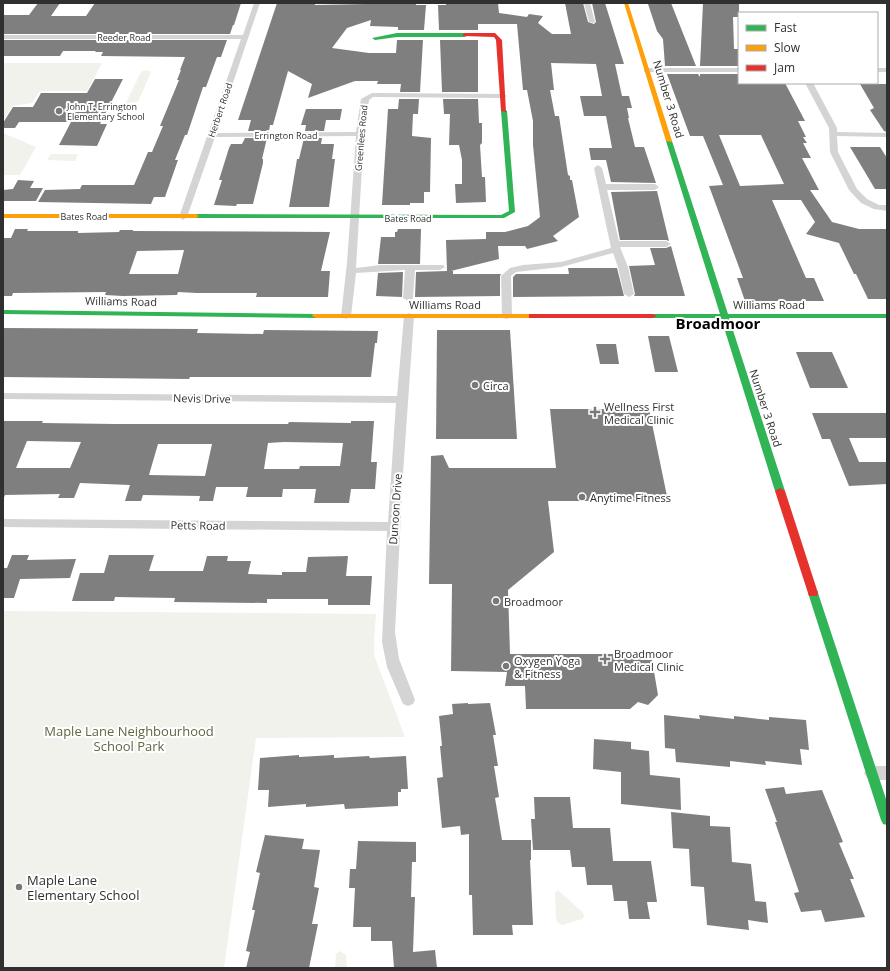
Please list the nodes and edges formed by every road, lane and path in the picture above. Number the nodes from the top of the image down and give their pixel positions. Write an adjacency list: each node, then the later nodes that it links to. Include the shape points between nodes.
1 (257, 3): 6 (street, Herbert Road)
2 (587, 3): 4 (street)
3 (626, 3): 8 (street, Number 3 Road)
4 (592, 22)
5 (3, 37): 6 (street, Reeder Road)
6 (245, 37): 14 (street, Herbert Road)
7 (375, 38): 11 (street, Bates Road, via 397,35 495,35 499,40)
8 (647, 70): 9 (street); 34 (street, Number 3 Road)
9 (738, 70)
10 (810, 84): 13 (street)
11 (503, 96): 12 (street, Greenlees Road, via 372,95 365,99); 22 (street, Bates Road, via 512,212 502,217)
12 (360, 134): 14 (street, Errington Road); 22 (street, Greenlees Road)
13 (834, 134): 15 (street); 19 (street, via 834,152 856,194 869,204)
14 (212, 135): 21 (street, Herbert Road)
15 (887, 135)
16 (598, 168): 17 (street)
17 (602, 187): 18 (street); 24 (street)
18 (655, 187)
19 (887, 208)
20 (3, 216): 21 (street, Bates Road)
21 (183, 217): 22 (street, Bates Road)
22 (356, 218): 27 (street, Greenlees Road)
23 (666, 244): 24 (street)
24 (615, 247): 28 (street); 33 (street, via 551,266 511,270 506,276)
25 (410, 268): 26 (street); 27 (street); 29 (street)
26 (440, 268)
27 (351, 271): 31 (street, Greenlees Road)
28 (629, 294)
29 (408, 298)
30 (3, 312): 31 (street, Williams Road)
31 (346, 316): 32 (street, Williams Road)
32 (409, 316): 33 (street, Williams Road); 37 (street, Dunoon Drive)
33 (507, 316): 34 (street, Williams Road)
34 (724, 316): 35 (street, Williams Road); 41 (street, Number 3 Road)
35 (887, 316)
36 (3, 396): 37 (street, Nevis Drive)
37 (401, 400): 39 (street, Dunoon Drive)
38 (3, 523): 39 (street, Petts Road)
39 (393, 527): 40 (street, Dunoon Drive, via 389,648 391,660)
40 (408, 700)
41 (879, 773): 42 (street, Number 3 Road)
42 (887, 820)

